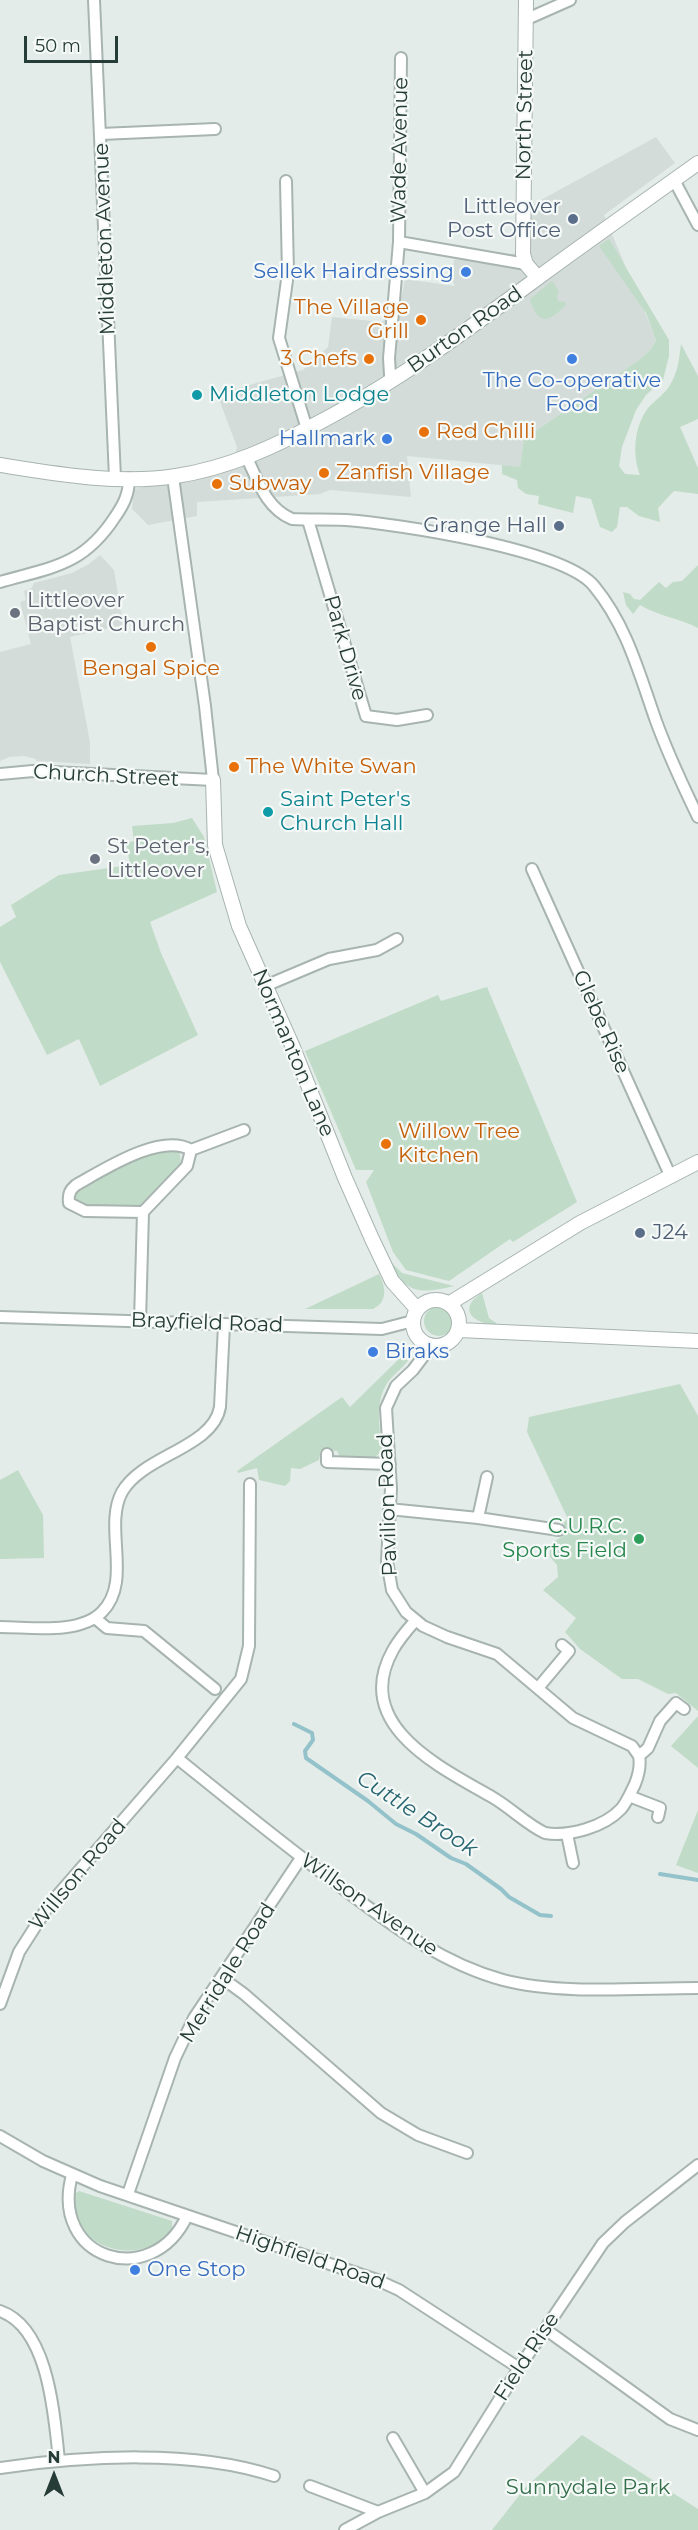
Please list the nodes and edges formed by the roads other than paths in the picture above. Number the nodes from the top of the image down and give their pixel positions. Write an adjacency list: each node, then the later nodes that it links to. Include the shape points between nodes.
1 (94, 0): 7 (street, Middleton Avenue)
2 (526, 0): 4 (street, North Street)
3 (570, 0): 4 (street)
4 (527, 18): 13 (street, North Street)
5 (401, 58): 12 (street, Wade Avenue)
6 (215, 129): 7 (street)
7 (101, 134): 20 (street, Middleton Avenue)
8 (698, 163): 9 (street, Burton Road)
9 (674, 180): 11 (street); 14 (street, Burton Road)
10 (286, 181): 16 (street, via 288,273 279,338)
11 (698, 225)
12 (399, 242): 13 (street); 15 (street, Wade Avenue, via 389,358)
13 (526, 264): 14 (street)
14 (538, 278): 15 (street, Burton Road)
15 (393, 380): 16 (street, Burton Road)
16 (307, 429): 17 (street, Burton Road)
17 (246, 458): 19 (street, Burton Road); 21 (street, via 274,507 292,519)
18 (0, 465): 20 (street, Burton Road)
19 (173, 477): 20 (street, Burton Road); 25 (street)
20 (122, 478): 22 (street, Middleton Avenue, via 126,500 91,548 75,559)
21 (308, 520): 23 (street, Park Drive, via 366,716 397,720); 26 (street, via 346,520 408,528 498,546 573,568 591,582 636,657 671,761)
22 (0, 582)
23 (427, 715)
24 (0, 774): 25 (street, Church Street, via 33,771)
25 (213, 780): 29 (street, Normanton Lane, via 214,834 220,865 239,926)
26 (698, 817)
27 (532, 869): 33 (street, Glebe Rise)
28 (398, 939): 29 (street, via 377,950 328,959)
29 (265, 986): 36 (street, Normanton Lane, via 372,1239 392,1281)
30 (244, 1130): 31 (street)
31 (191, 1150): 34 (street, via 187,1166); 34 (street, via 167,1145 127,1157 76,1185 68,1196 69,1203 85,1211)
32 (698, 1162): 33 (street)
33 (670, 1175): 35 (street, via 580,1223)
34 (143, 1212): 38 (street)
35 (450, 1304): 36 (street, via 430,1300); 40 (street, via 459,1316)
36 (415, 1315): 39 (street, Brayfield Road, via 382,1329); 42 (street, via 417,1336)
37 (0, 1317): 38 (street, Brayfield Road)
38 (140, 1321): 39 (street, Brayfield Road)
39 (224, 1325): 50 (street, via 217,1420 207,1431 135,1476 124,1490 117,1513 114,1588 108,1604)
40 (459, 1330): 41 (street); 42 (street, via 449,1342)
41 (698, 1341)
42 (431, 1346): 44 (street, Pavilion Road, via 388,1401 385,1417)
43 (327, 1454): 44 (street, via 327,1462)
44 (390, 1464): 47 (street, Pavilion Road)
45 (487, 1477): 48 (street)
46 (250, 1484): 58 (street, Willson Road, via 249,1634 244,1671 236,1687)
47 (389, 1509): 48 (street); 51 (street, Pavilion Road, via 389,1580 400,1604)
48 (478, 1518): 49 (street)
49 (559, 1530)
50 (95, 1618): 52 (street, via 73,1627); 55 (street, via 107,1628 144,1631)
51 (415, 1621): 54 (street, Pavilion Road, via 440,1635 498,1654); 61 (street, via 398,1641 386,1665 382,1694 392,1724 422,1753 538,1830)
52 (0, 1627)
53 (562, 1645): 54 (street, via 569,1651)
54 (538, 1688): 57 (street, Pavilion Road, via 579,1722 632,1746)
55 (215, 1689)
56 (684, 1709): 57 (street, via 676,1703)
57 (639, 1756): 59 (street, via 639,1772)
58 (177, 1758): 62 (street, Willson Avenue); 66 (street, Willson Road, via 48,1905 19,1952)
59 (629, 1796): 60 (street, via 660,1808); 61 (street, via 609,1818)
60 (658, 1817)
61 (567, 1834): 63 (street)
62 (301, 1858): 64 (street, Merridale Road); 65 (street, Willson Avenue, via 446,1960 504,1980 565,1989)
63 (573, 1863)
64 (222, 1978): 68 (street, via 381,2113 418,2135); 71 (street, Merridale Road, via 194,2018 175,2058)
65 (698, 1988)
66 (0, 2004)
67 (0, 2136): 70 (street, Highfield Road)
68 (467, 2153)
69 (698, 2165): 74 (street, Field Rise, via 603,2243)
70 (72, 2175): 71 (street, Highfield Road); 72 (street, via 67,2199 71,2223 87,2243 106,2254 133,2258 149,2255 174,2238)
71 (128, 2194): 72 (street, Highfield Road)
72 (187, 2216): 75 (street, Highfield Road, via 399,2290)
73 (0, 2311): 78 (street, via 13,2315 23,2325 36,2347 51,2399)
74 (545, 2330): 75 (street, Field Rise); 76 (street, via 670,2419)
75 (519, 2368): 82 (street, Field Rise, via 454,2472)
76 (698, 2430)
77 (393, 2438): 82 (street)
78 (59, 2460): 79 (street); 80 (street, via 189,2460 250,2468)
79 (0, 2468)
80 (273, 2476)
81 (310, 2486): 83 (street)
82 (425, 2493): 83 (street, Field Rise)
83 (378, 2512): 84 (street, Field Rise)
84 (345, 2530)

